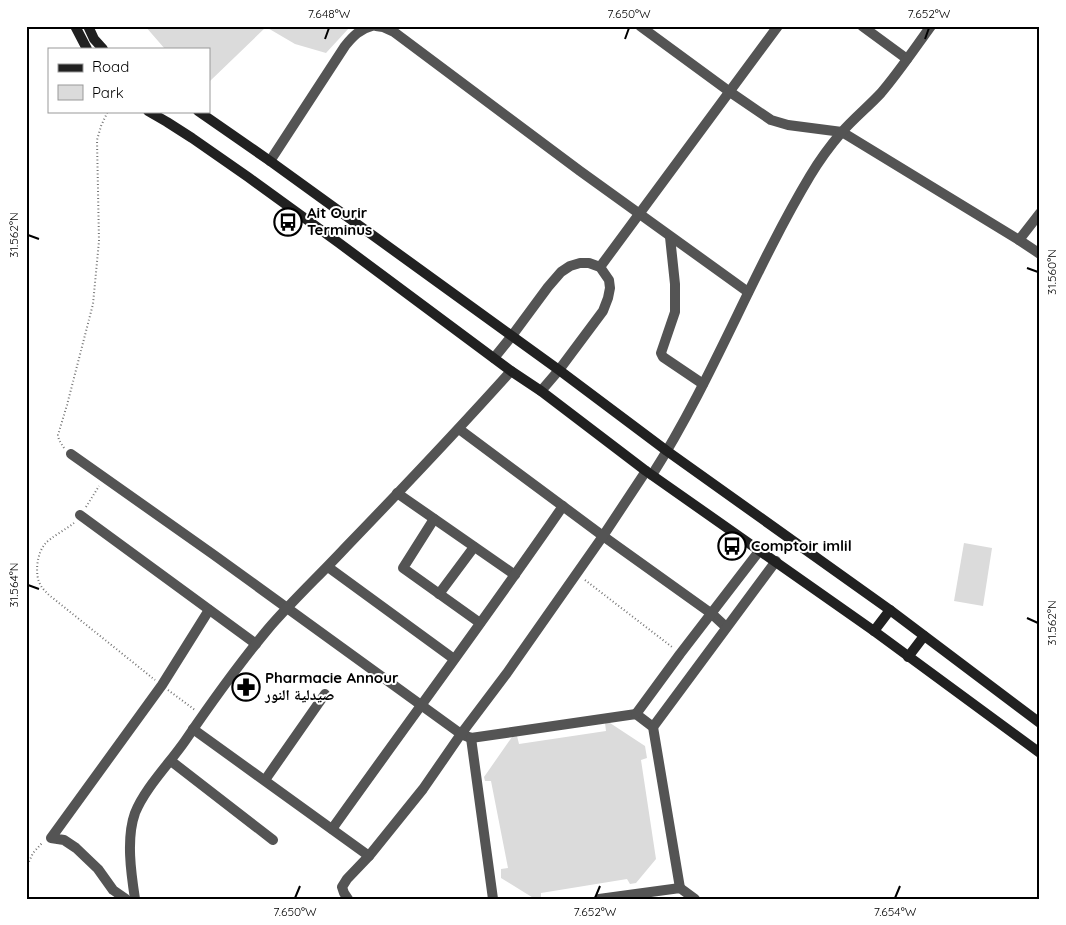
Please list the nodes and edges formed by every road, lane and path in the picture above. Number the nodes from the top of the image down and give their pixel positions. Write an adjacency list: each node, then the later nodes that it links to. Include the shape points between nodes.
1 (75, 26): 10 (main road)
2 (88, 26): 11 (main road)
3 (372, 26): 18 (street, via 358,32 345,46)
4 (376, 26): 9 (street)
5 (640, 26): 13 (street)
6 (778, 26): 13 (street)
7 (862, 26): 12 (street)
8 (931, 26): 12 (street)
9 (396, 29): 20 (street)
10 (86, 48)
11 (102, 48)
12 (907, 59): 17 (street, via 881,92)
13 (730, 92): 17 (street, via 771,120); 20 (street)
14 (108, 112): 34 (path, via 97,140 99,241 93,304 58,435 62,446)
15 (150, 112): 27 (main road, via 248,177)
16 (199, 112): 18 (main road)
17 (842, 132): 22 (street); 25 (street, via 826,151 782,223)
18 (270, 161): 26 (main road)
19 (1040, 212): 22 (street)
20 (639, 215): 21 (street); 24 (street)
21 (670, 237): 25 (street); 30 (street, via 675,312 661,353)
22 (1020, 240): 23 (street)
23 (1040, 254)
24 (600, 267): 26 (street, via 580,263 561,272); 28 (street, via 609,280 610,288 604,311)
25 (748, 292): 30 (street)
26 (511, 337): 27 (street); 28 (main road)
27 (494, 358): 29 (main road)
28 (559, 370): 31 (street); 33 (main road)
29 (511, 371): 31 (main road); 32 (street)
30 (703, 384): 33 (street)
31 (541, 391): 35 (main road)
32 (459, 429): 37 (street); 38 (street)
33 (667, 451): 35 (street); 51 (main road)
34 (71, 454): 36 (street)
35 (649, 473): 41 (street); 43 (main road)
36 (105, 477): 39 (path); 49 (street)
37 (397, 493): 40 (street); 45 (street)
38 (563, 506): 41 (street); 47 (street)
39 (80, 515): 50 (street); 61 (path, via 44,545 38,564 40,584 49,595)
40 (434, 519): 42 (street); 48 (street, via 403,568)
41 (603, 536): 46 (street); 52 (street)
42 (474, 547): 47 (street); 48 (street)
43 (760, 550): 44 (main road); 52 (street)
44 (776, 561): 54 (street); 55 (main road)
45 (328, 567): 49 (street); 60 (street)
46 (576, 574): 58 (path); 69 (street)
47 (515, 575): 53 (street)
48 (440, 594): 53 (street)
49 (287, 609): 57 (street); 63 (street)
50 (209, 610): 57 (street); 61 (street)
51 (890, 610): 55 (main road); 56 (main road)
52 (712, 614): 54 (street); 58 (street)
53 (480, 624): 60 (street)
54 (726, 627): 67 (street)
55 (874, 631): 59 (main road)
56 (924, 636): 59 (main road); 66 (main road)
57 (256, 644): 65 (street)
58 (680, 654): 64 (street)
59 (908, 657): 71 (main road)
60 (454, 659): 63 (street)
61 (162, 686): 65 (path); 75 (street)
62 (325, 694): 73 (street)
63 (420, 705): 69 (street); 74 (street)
64 (636, 714): 67 (street); 70 (street)
65 (203, 716): 68 (street)
66 (1040, 723)
67 (653, 727): 79 (street)
68 (193, 729): 72 (street); 73 (street)
69 (461, 734): 70 (street); 77 (street, via 423,789)
70 (471, 738): 83 (street)
71 (1040, 753)
72 (171, 761): 76 (street); 81 (street, via 150,787 132,825 130,851)
73 (265, 780): 74 (street)
74 (332, 829): 77 (street)
75 (51, 838): 78 (path, via 33,853); 80 (street, via 64,840 76,848 98,869 113,890)
76 (273, 840)
77 (369, 856): 82 (street, via 342,887)
78 (26, 868)
79 (680, 888): 84 (street); 85 (street)
80 (126, 899)
81 (135, 899)
82 (348, 899)
83 (493, 899)
84 (599, 899)
85 (695, 899)

